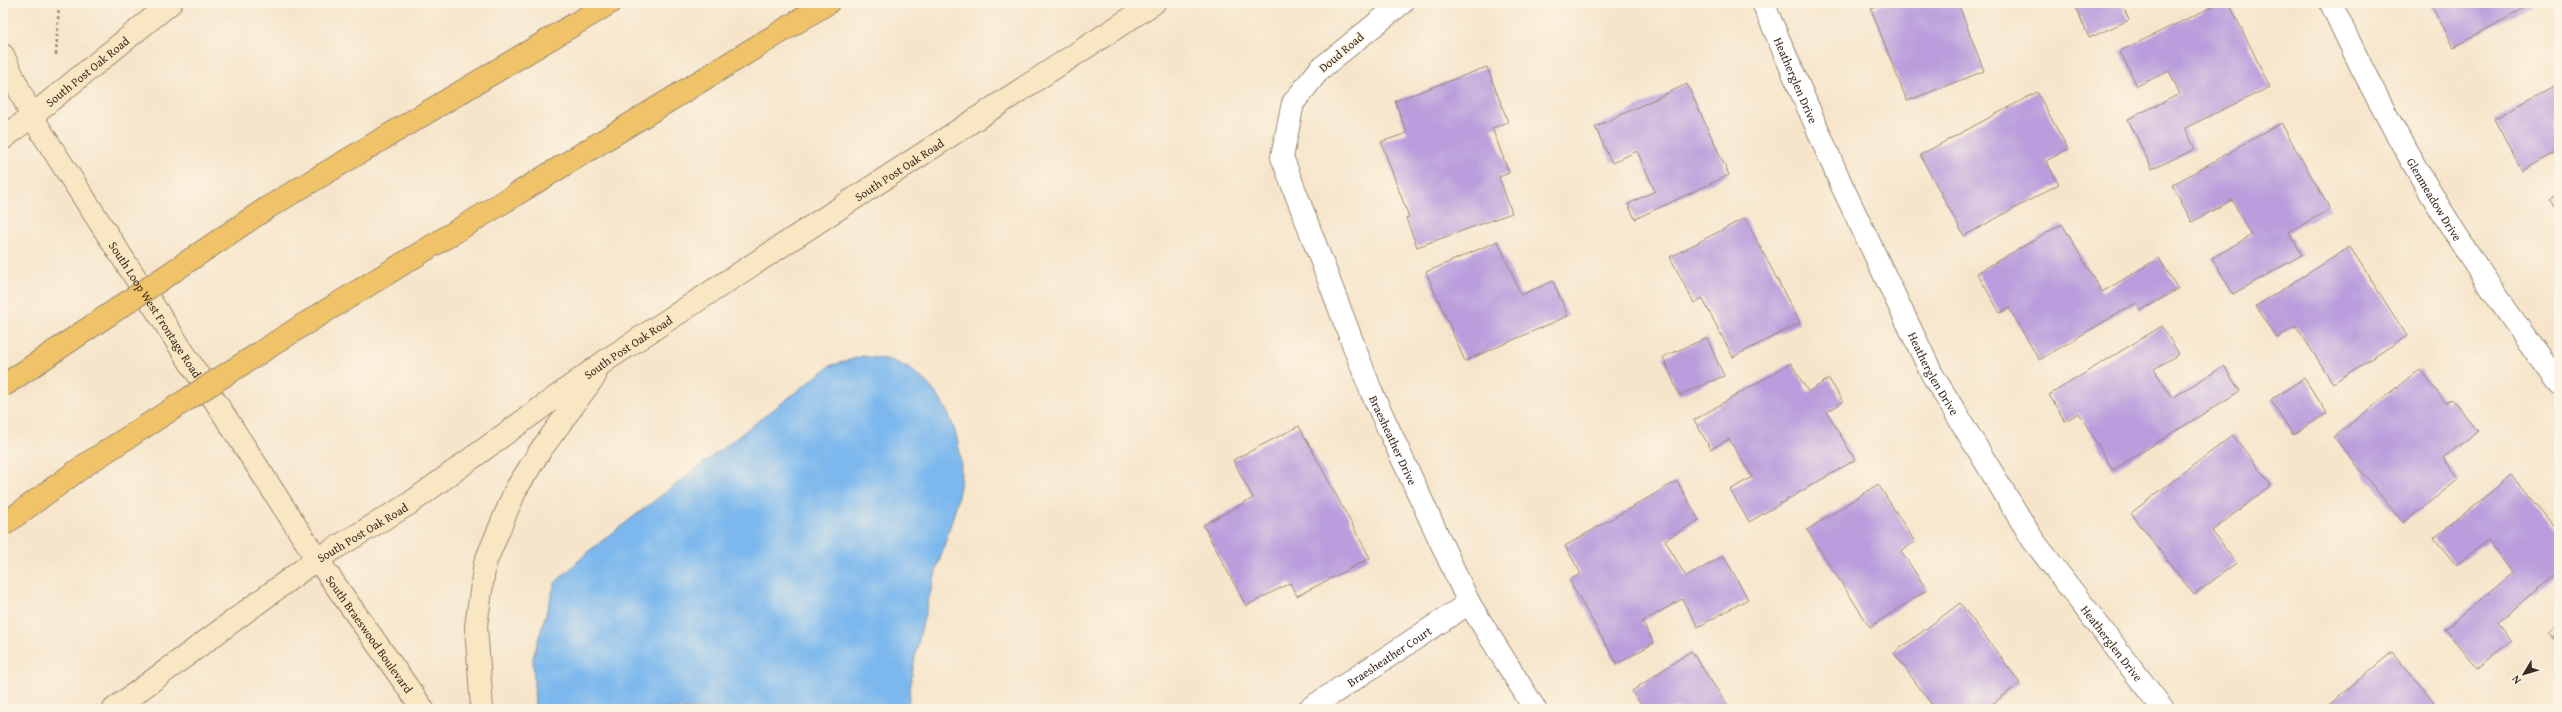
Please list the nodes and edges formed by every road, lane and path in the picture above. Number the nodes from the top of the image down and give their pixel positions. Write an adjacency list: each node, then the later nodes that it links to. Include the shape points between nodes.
1 (59, 3): 10 (path)
2 (171, 3): 11 (main road, South Post Oak Road)
3 (610, 3): 16 (highway, bridge, via 267,208)
4 (828, 3): 17 (highway, bridge, via 304,325 85,465)
5 (1154, 3): 14 (main road, South Post Oak Road)
6 (1402, 3): 13 (street, Doud Road, via 1320,69 1293,103)
7 (1763, 3): 25 (street, Heatherglen Drive, via 1842,186 1932,374 2033,540)
8 (2331, 3): 15 (street, Glenmeadow Drive, via 2355,57 2448,222 2520,331)
9 (3, 55): 11 (main road, South Loop West Frontage Road)
10 (56, 58)
11 (32, 117): 12 (main road, South Post Oak Road); 18 (main road, South Loop West Frontage Road)
12 (3, 139)
13 (1282, 157): 19 (street, Braesheather Drive, via 1371,391)
14 (608, 359): 18 (main road, South Post Oak Road, via 409,504); 22 (main road, via 540,451 516,489 485,563 476,626)
15 (2559, 382)
16 (3, 386)
17 (3, 525)
18 (317, 559): 20 (main road, South Post Oak Road); 21 (main road, South Braeswood Boulevard)
19 (1469, 603): 23 (street, Braesheather Court); 24 (street, Braesheather Drive)
20 (114, 709)
21 (424, 709)
22 (482, 709)
23 (1309, 709)
24 (1535, 709)
25 (2164, 709)

